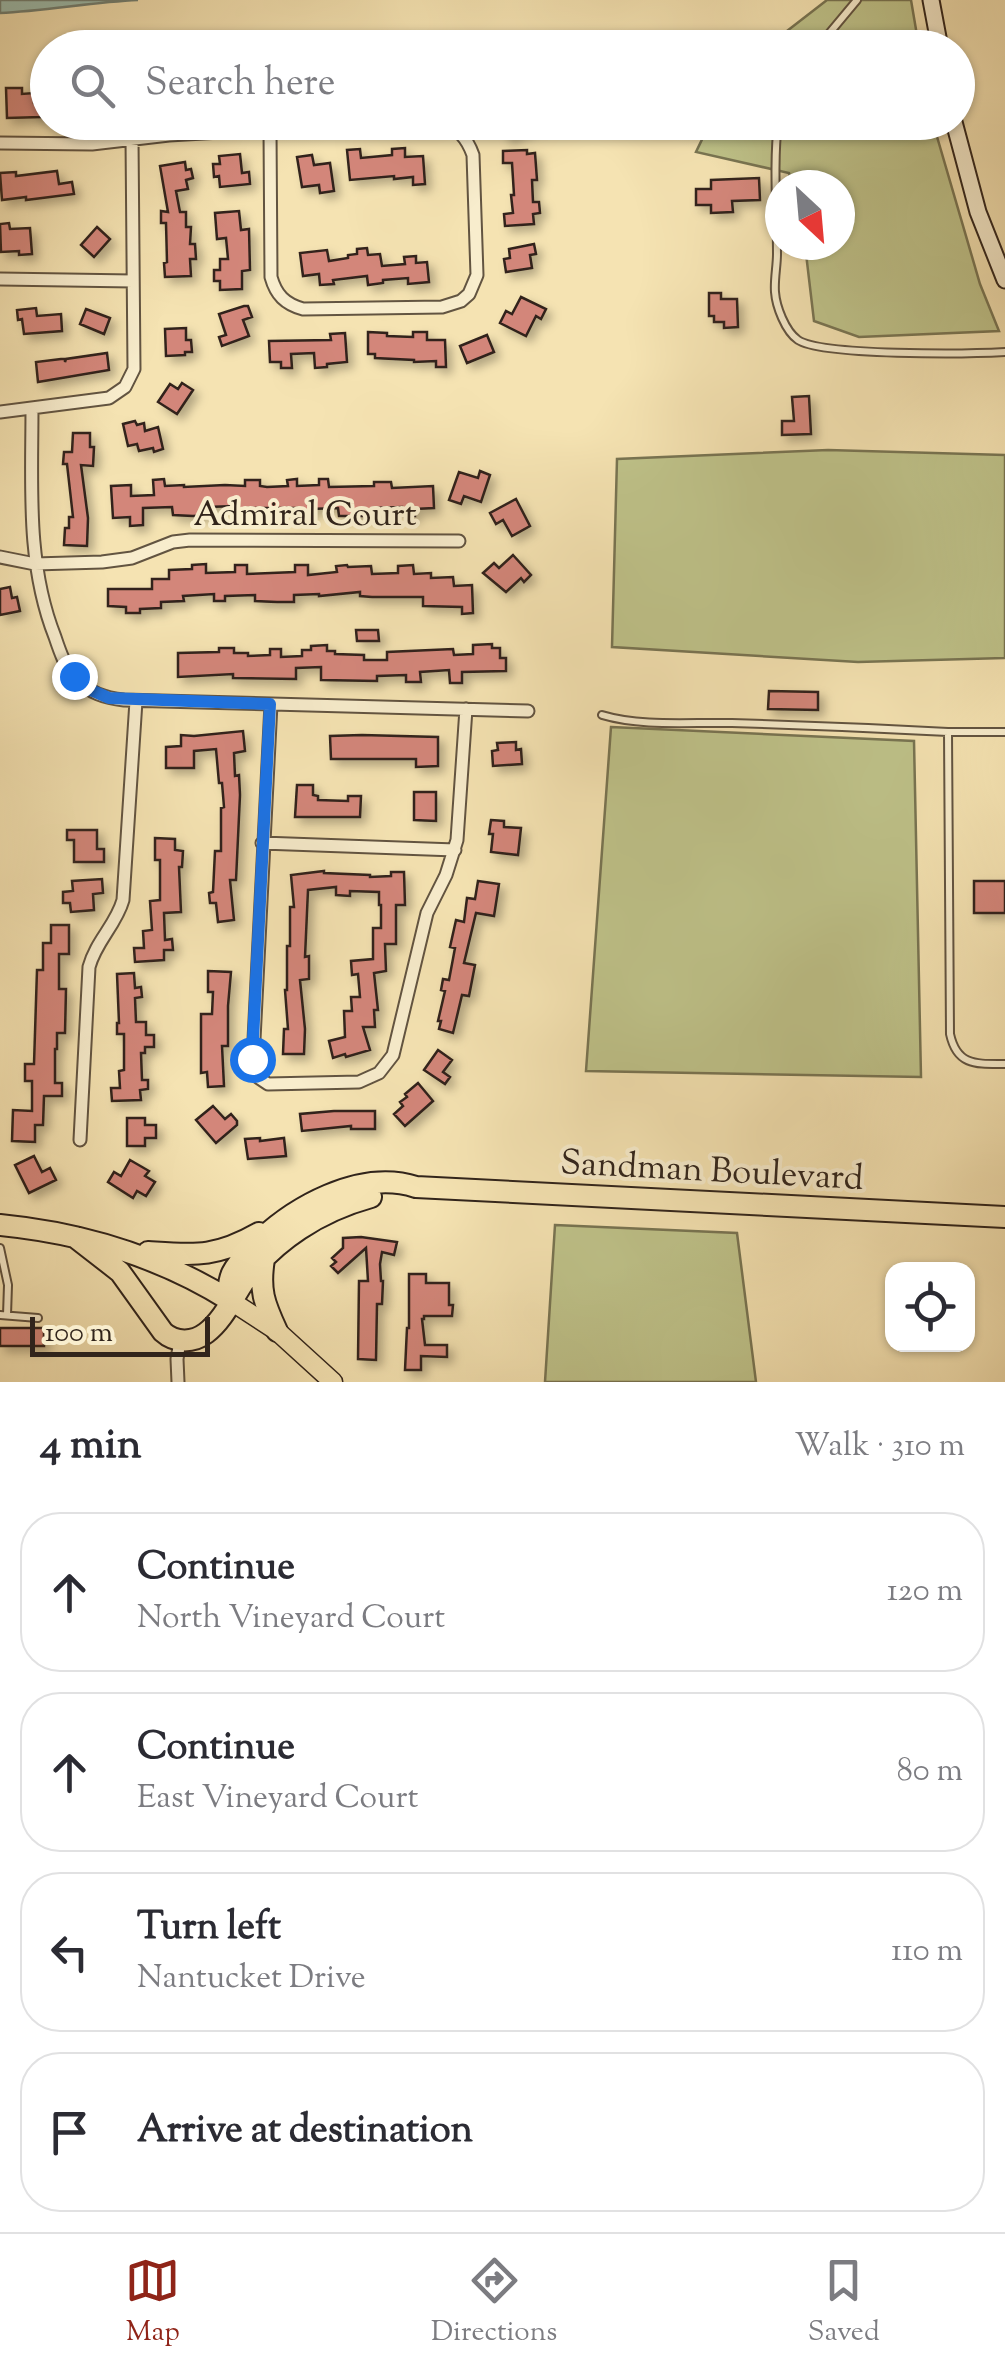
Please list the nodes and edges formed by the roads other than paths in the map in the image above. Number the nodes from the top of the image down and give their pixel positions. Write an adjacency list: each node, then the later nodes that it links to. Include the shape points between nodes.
1 (857, 0): 3 (lane)
2 (932, 5): 4 (main road)
3 (833, 30)
4 (937, 30)
5 (124, 140): 11 (street)
6 (132, 140): 13 (street)
7 (270, 140): 8 (street, via 272,281 284,300 303,309 442,307 468,294 477,275 472,155)
8 (465, 140)
9 (776, 140): 15 (lane, via 775,295 798,340 860,351)
10 (959, 140): 14 (main road)
11 (0, 144)
12 (0, 279): 13 (street)
13 (133, 280): 16 (street, via 134,369 125,387 109,398)
14 (1005, 280)
15 (1005, 352)
16 (32, 408): 17 (street); 20 (street)
17 (0, 412)
18 (460, 541): 20 (street, Admiral Court, via 190,540 132,558)
19 (0, 557): 20 (street, Admiral Court)
20 (35, 564): 21 (street, via 65,664 96,694)
21 (136, 700): 22 (street); 31 (street, via 123,900 90,967)
22 (270, 704): 23 (street); 28 (street)
23 (466, 709): 24 (street); 29 (street)
24 (528, 711)
25 (602, 715): 26 (lane)
26 (948, 732): 27 (lane); 30 (lane, via 950,1034 958,1056)
27 (1005, 732)
28 (262, 843): 29 (street); 29 (street, via 252,1059 266,1090 359,1082 387,1066 426,913)
29 (455, 850)
30 (1005, 1064)
31 (80, 1140)
32 (416, 1187): 33 (highway, Sandman Boulevard); 34 (highway, Sandman Boulevard, via 398,1181 341,1191); 39 (highway, Sandman Boulevard, via 323,1215)
33 (1005, 1217)
34 (282, 1220): 38 (highway, via 215,1252); 40 (highway, Sandman Boulevard, via 234,1268)
35 (0, 1225): 36 (highway)
36 (75, 1237): 38 (highway); 44 (highway, via 120,1272 163,1332)
37 (0, 1248): 41 (lane, via 9,1301)
38 (125, 1251): 40 (highway)
39 (264, 1259): 40 (highway, Sandman Boulevard); 43 (highway, via 262,1296)
40 (231, 1301): 43 (main road); 44 (highway, via 205,1334)
41 (4, 1315): 42 (lane)
42 (38, 1318)
43 (277, 1331): 46 (main road)
44 (180, 1341): 45 (street)
45 (178, 1382)
46 (333, 1382)

